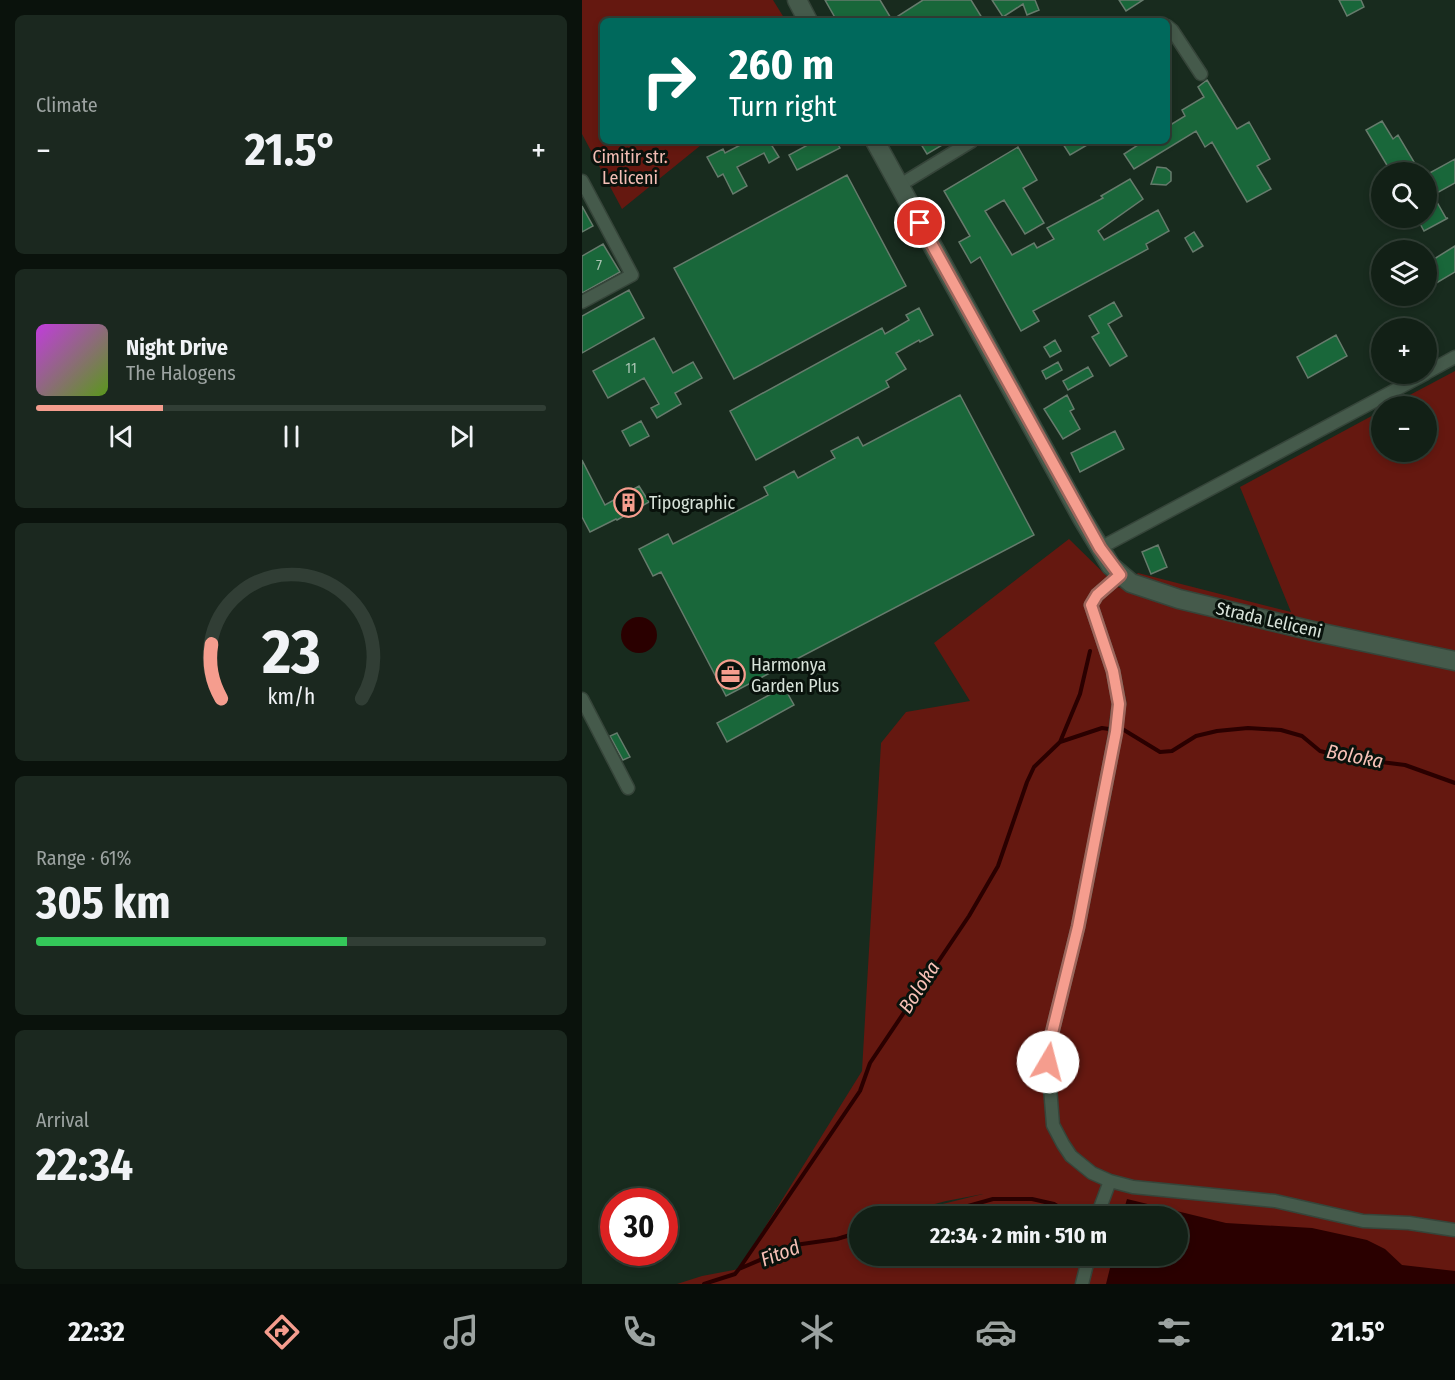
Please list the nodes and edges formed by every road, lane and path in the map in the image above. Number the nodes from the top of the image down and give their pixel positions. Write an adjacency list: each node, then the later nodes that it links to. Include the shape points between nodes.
1 (796, 0): 2 (main road)
2 (806, 18)
3 (1170, 28): 4 (street)
4 (1201, 74)
5 (877, 144): 8 (main road, Strada Leliceni)
6 (967, 144): 8 (street)
7 (582, 181): 9 (street, via 632,275)
8 (900, 185): 13 (main road, Strada Leliceni)
9 (582, 302)
10 (1455, 357): 11 (street)
11 (1437, 367)
12 (1406, 384): 13 (street)
13 (1100, 548): 14 (main road, Strada Leliceni)
14 (1120, 575): 15 (main road, Strada Leliceni, via 1131,583 1179,599); 18 (street, via 1091,605 1113,671 1119,704 1093,852 1048,1062 1053,1125 1067,1150 1083,1167)
15 (1455, 661)
16 (582, 699): 17 (street)
17 (628, 788)
18 (1110, 1181): 19 (street); 20 (street, via 1275,1201 1363,1221)
19 (1101, 1206)
20 (1455, 1230)
21 (1087, 1266): 22 (street)
22 (1083, 1284)

